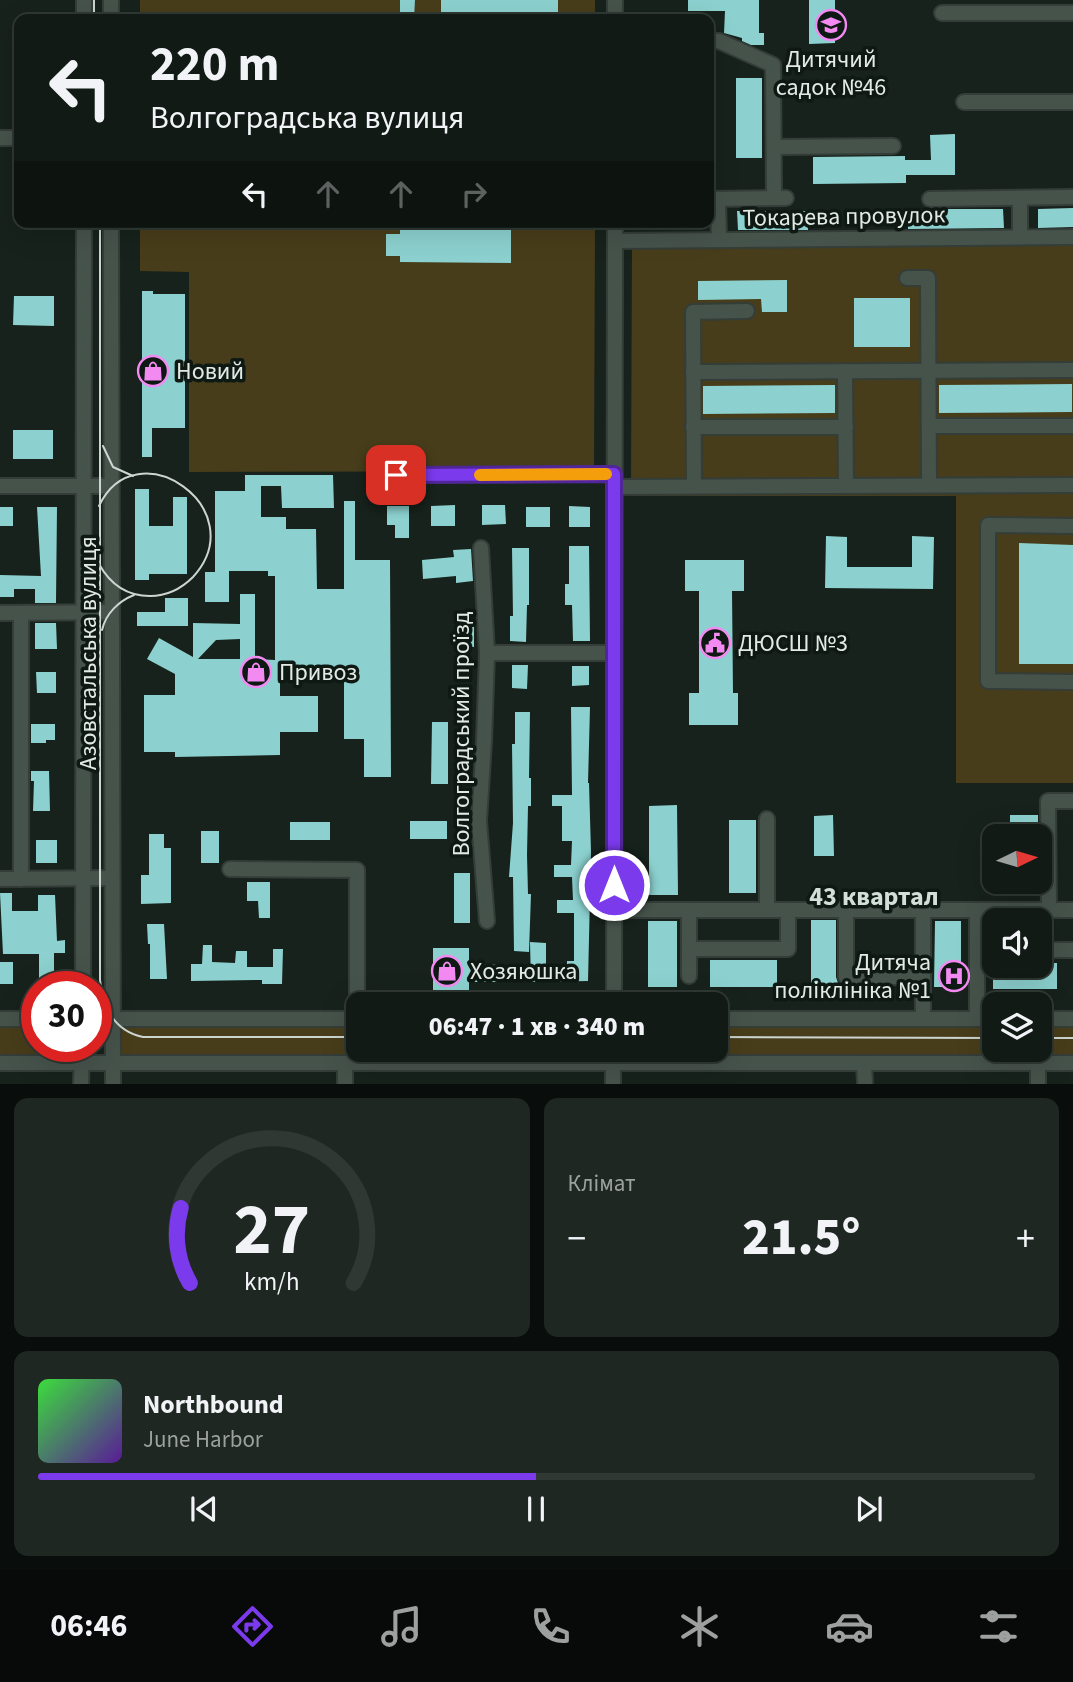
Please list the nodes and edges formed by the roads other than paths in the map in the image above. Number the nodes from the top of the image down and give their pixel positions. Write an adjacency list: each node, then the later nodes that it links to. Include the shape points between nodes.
1 (942, 13): 2 (street)
2 (1073, 13)
3 (714, 41): 7 (street, via 773,65)
4 (964, 102): 5 (street)
5 (1073, 102)
6 (893, 146): 7 (street)
7 (774, 147): 10 (street, via 780,198)
8 (1073, 197): 9 (street)
9 (1020, 198): 11 (street); 15 (street)
10 (714, 199): 18 (street)
11 (930, 199)
12 (84, 228): 34 (street, Азовстальська вулиця)
13 (111, 228): 35 (street, Азовстальська вулиця)
14 (615, 228): 17 (street)
15 (1020, 237): 16 (street, Токарева провулок); 18 (street, Токарева провулок)
16 (1073, 237)
17 (615, 240): 18 (street, Токарева провулок); 30 (street)
18 (719, 240)
19 (907, 278): 23 (street, via 928,278)
20 (747, 311): 24 (street, via 693,312)
21 (1073, 370): 23 (street)
22 (845, 371): 23 (street); 24 (street); 28 (street)
23 (929, 371): 25 (street)
24 (693, 372): 27 (street)
25 (929, 426): 26 (street); 31 (street)
26 (1073, 426)
27 (694, 427): 28 (street); 36 (street)
28 (846, 427): 37 (street)
29 (396, 475): 30 (street)
30 (614, 481): 36 (street); 45 (street)
31 (929, 485): 32 (street); 37 (street)
32 (1073, 485)
33 (0, 486): 34 (street)
34 (84, 486): 35 (street); 40 (street, Азовстальська вулиця)
35 (111, 486): 41 (street, Азовстальська вулиця)
36 (694, 486): 37 (street)
37 (846, 486)
38 (1073, 526): 46 (street, via 988,525 988,681)
39 (481, 548): 44 (street, Волгоградський проїзд)
40 (84, 612): 41 (street); 43 (street); 50 (street, Азовстальська вулиця)
41 (111, 612): 51 (street, Азовстальська вулиця)
42 (0, 613): 43 (street)
43 (21, 613): 53 (street)
44 (487, 653): 45 (street); 65 (street, Волгоградський проїзд, via 479,821)
45 (614, 653): 57 (street)
46 (1073, 682)
47 (1073, 801): 54 (street, via 1048,801)
48 (767, 820): 59 (street)
49 (230, 869): 75 (street, via 357,870)
50 (83, 878): 51 (street); 53 (street); 71 (street, Азовстальська вулиця)
51 (111, 878): 72 (street, Азовстальська вулиця)
52 (0, 879): 53 (street)
53 (21, 879)
54 (1049, 908)
55 (788, 910): 56 (street); 59 (street); 66 (street, via 788,949)
56 (846, 910): 60 (street); 74 (street, via 846,977)
57 (614, 911): 58 (street); 76 (street)
58 (689, 911): 59 (street); 66 (street)
59 (767, 911)
60 (923, 911): 61 (street); 74 (street)
61 (977, 911): 62 (street); 67 (street)
62 (982, 911)
63 (1052, 911): 64 (street)
64 (1073, 911)
65 (487, 921)
66 (689, 949): 73 (street)
67 (977, 950): 68 (street); 83 (street)
68 (982, 950)
69 (1052, 950): 70 (street)
70 (1073, 950)
71 (83, 971)
72 (106, 971)
73 (689, 976)
74 (923, 977): 82 (street)
75 (358, 992)
76 (614, 992)
77 (0, 1019): 78 (street)
78 (21, 1019)
79 (112, 1019): 80 (street)
80 (346, 1019)
81 (728, 1019): 82 (street)
82 (923, 1019): 83 (street)
83 (977, 1019): 84 (street)
84 (982, 1019)
85 (1052, 1019): 86 (street)
86 (1073, 1019)
87 (112, 1057): 89 (street, Азовстальська вулиця)
88 (728, 1059): 95 (street)
89 (113, 1062): 93 (street); 94 (street); 99 (street, Азовстальська вулиця)
90 (383, 1062): 94 (street)
91 (613, 1062): 101 (street)
92 (0, 1063): 93 (street)
93 (81, 1063): 98 (street)
94 (345, 1063): 100 (street)
95 (864, 1063): 96 (street); 102 (street)
96 (1038, 1063): 97 (street); 103 (street)
97 (1073, 1063)
98 (80, 1083)
99 (113, 1083)
100 (345, 1083)
101 (613, 1083)
102 (864, 1083)
103 (1038, 1083)

